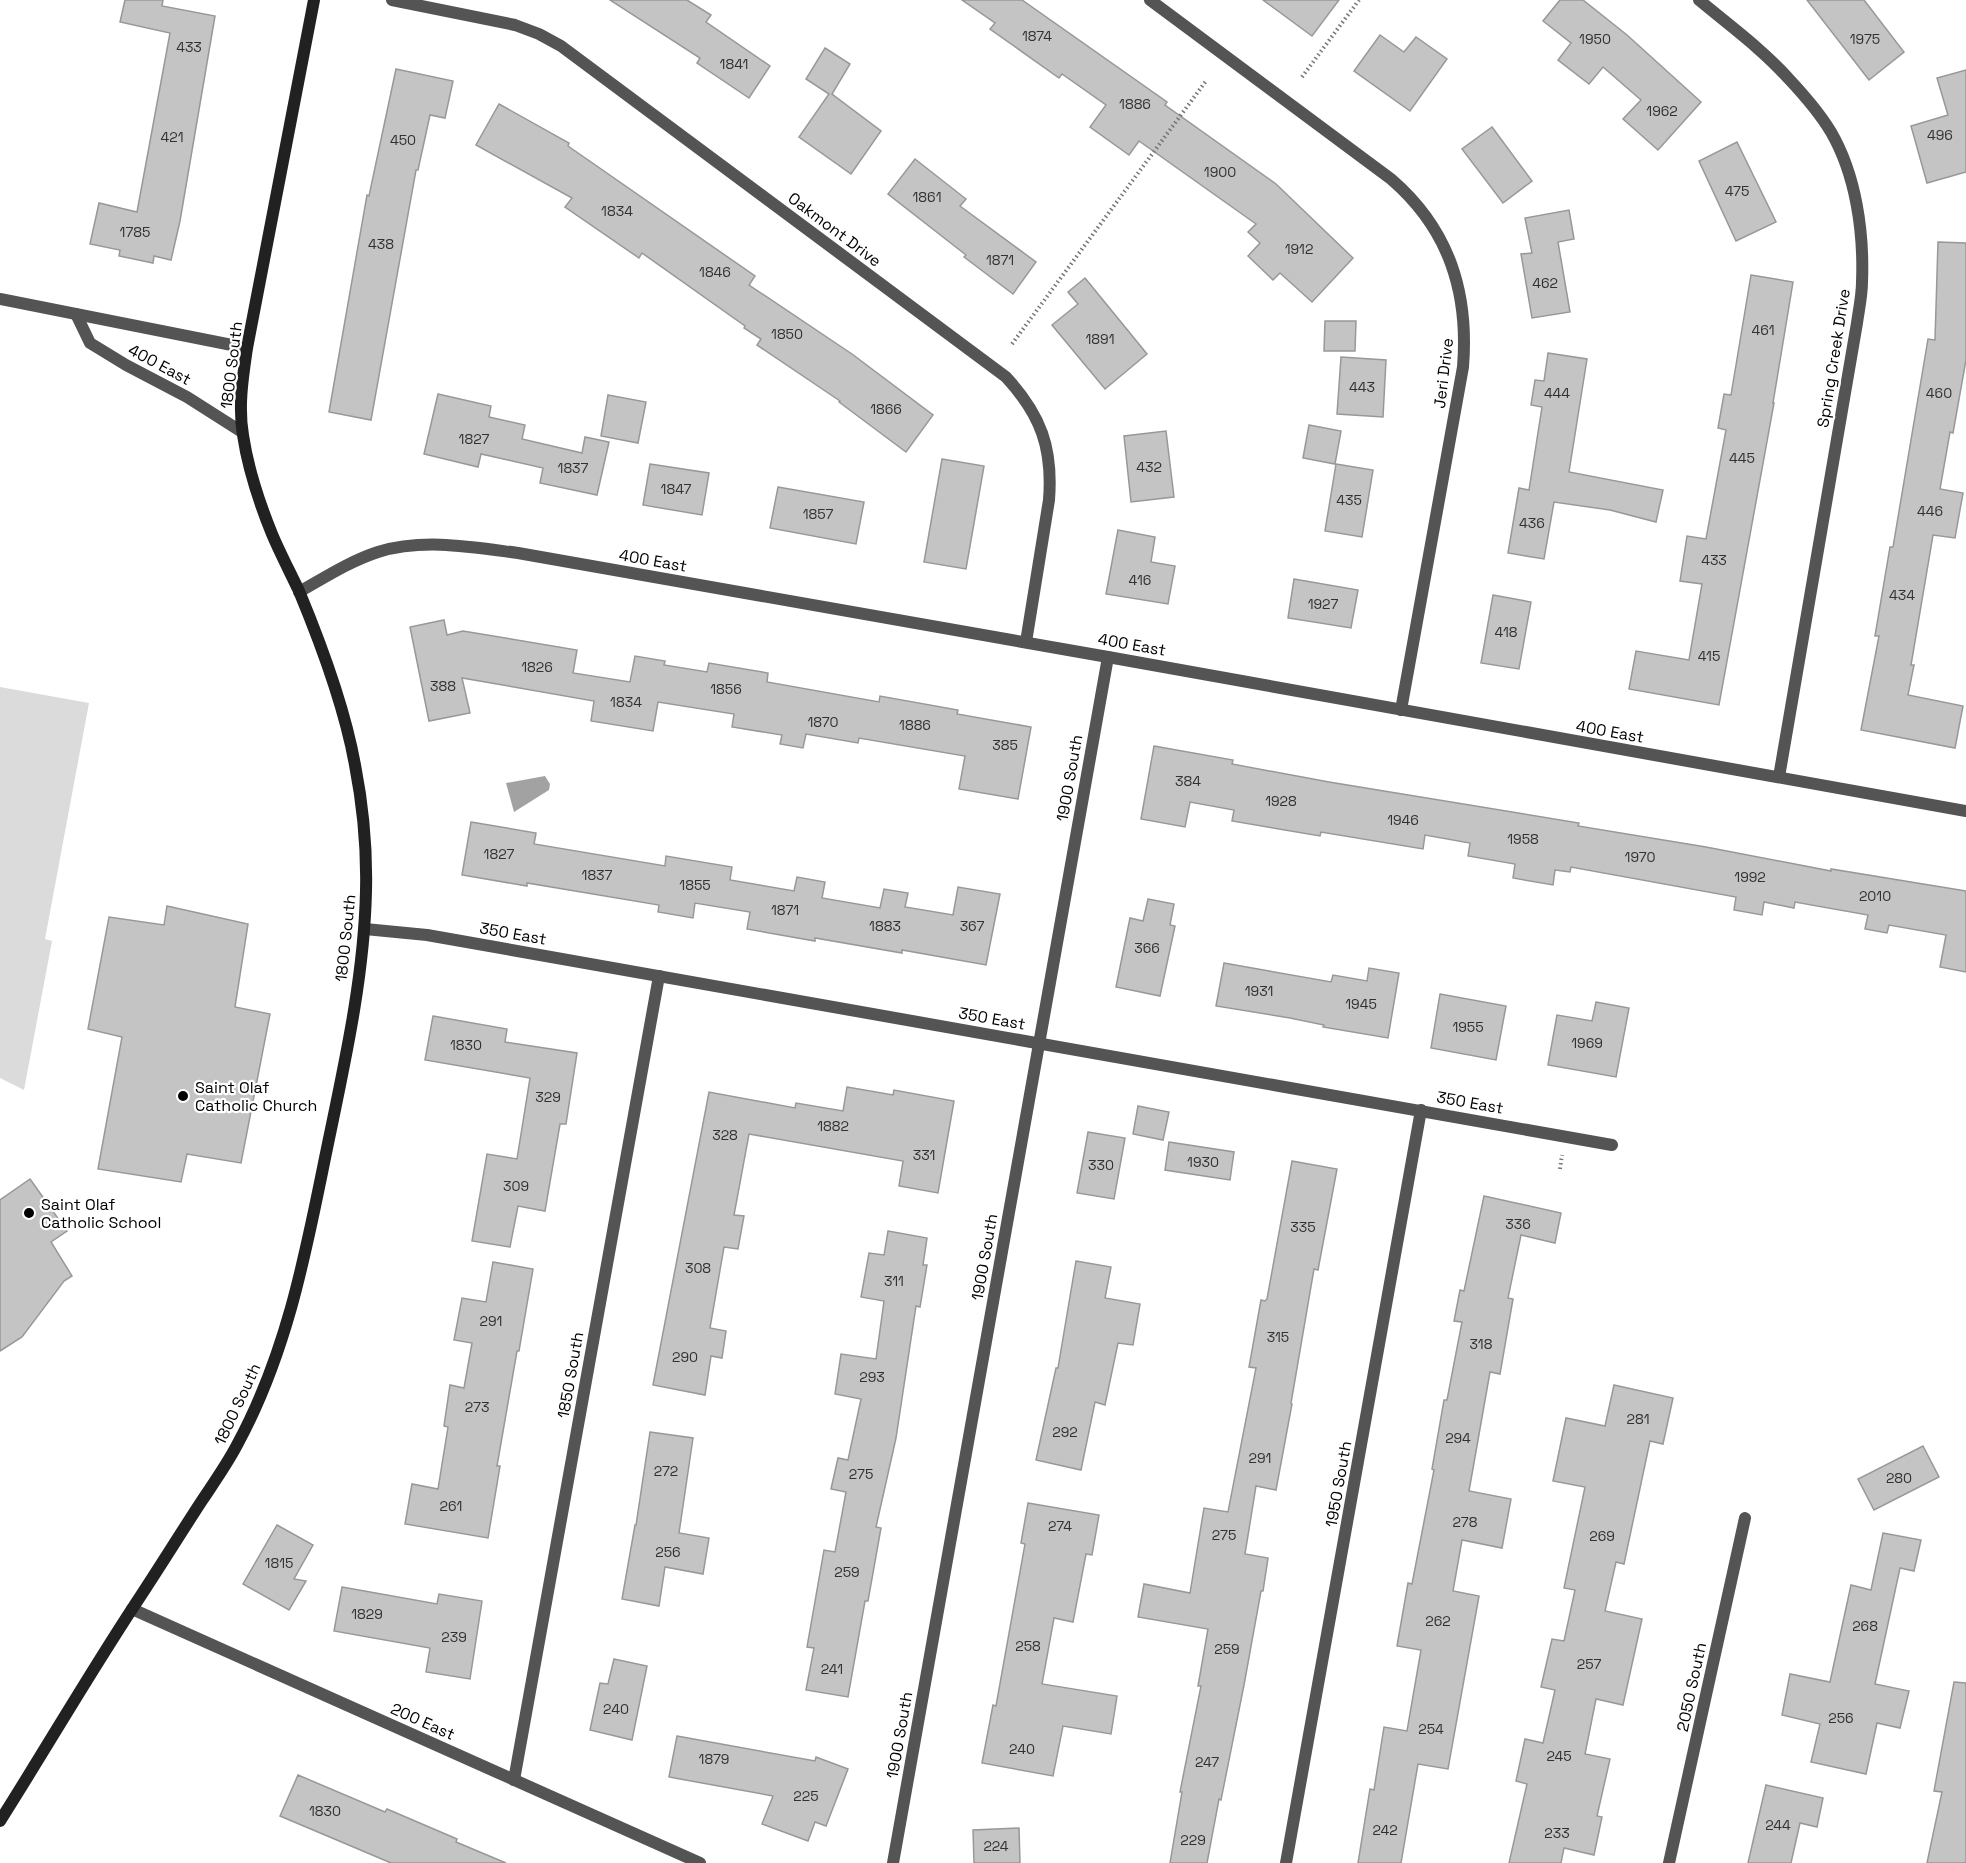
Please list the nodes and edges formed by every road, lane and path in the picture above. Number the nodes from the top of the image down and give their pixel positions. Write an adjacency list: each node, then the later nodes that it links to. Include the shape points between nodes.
1 (314, 0): 11 (main road, 1800 South)
2 (392, 0): 14 (street, Oakmont Drive, via 515,25 561,46 1005,377 1021,393 1043,433 1051,478)
3 (1150, 0): 16 (street, Jeri Drive, via 1408,194 1435,230 1457,278 1466,338 1463,367)
4 (1359, 0): 6 (path)
5 (1699, 0): 17 (street, Spring Creek Drive, via 1787,76 1831,133 1856,204 1862,243 1857,322)
6 (1302, 77)
7 (1206, 81): 10 (path)
8 (0, 299): 9 (street, 400 East)
9 (76, 314): 11 (street, 400 East); 12 (street, 400 East, via 90,343)
10 (1012, 344)
11 (247, 348): 12 (main road, 1800 South, via 241,392)
12 (242, 432): 13 (main road, 1800 South, via 259,500)
13 (299, 592): 14 (street, 400 East, via 378,552 412,545 447,545 529,555); 19 (main road, 1800 South, via 351,740 365,837)
14 (1026, 642): 15 (street, 400 East)
15 (1108, 657): 16 (street, 400 East); 21 (street, 1900 South)
16 (1401, 710): 17 (street, 400 East)
17 (1779, 777): 18 (street, 400 East)
18 (1966, 812)
19 (364, 929): 20 (street, 350 East, via 427,935); 25 (main road, 1800 South, via 345,1059 303,1264 283,1338 237,1446)
20 (658, 976): 21 (street, 350 East); 26 (street, 1850 South)
21 (1039, 1043): 22 (street, 350 East); 29 (street, 1900 South)
22 (1421, 1110): 23 (street, 350 East); 30 (street, 1950 South)
23 (1612, 1144)
24 (1745, 1518): 31 (street, 2050 South)
25 (132, 1609): 26 (street, 200 East); 27 (main road, 1800 South)
26 (514, 1780): 28 (street, 200 East)
27 (0, 1821)
28 (700, 1863)
29 (893, 1863)
30 (1286, 1863)
31 (1669, 1863)

